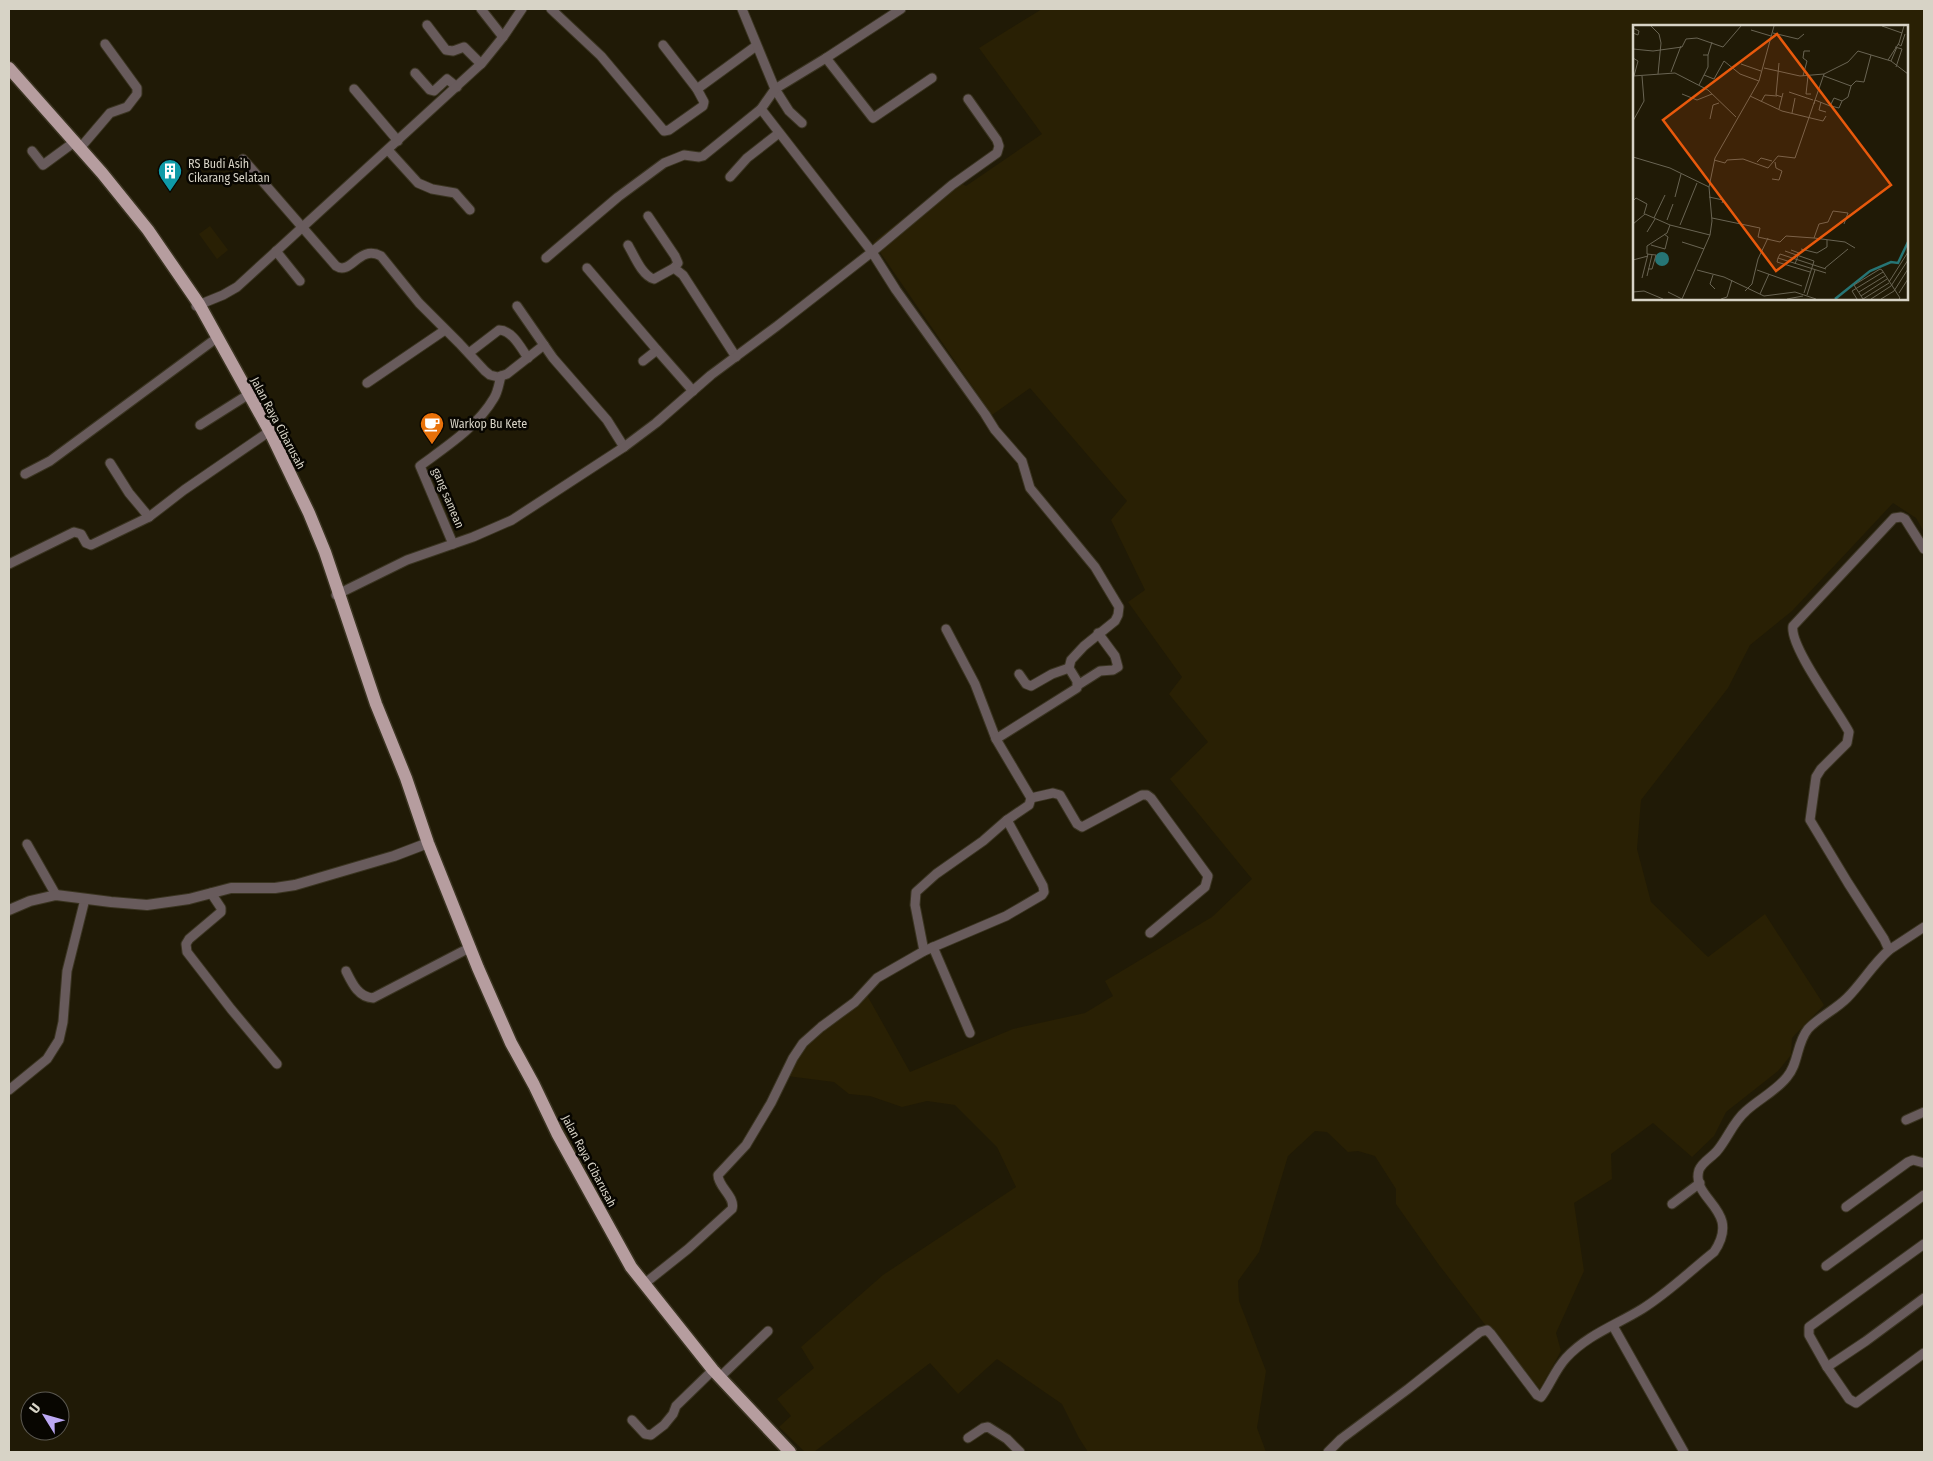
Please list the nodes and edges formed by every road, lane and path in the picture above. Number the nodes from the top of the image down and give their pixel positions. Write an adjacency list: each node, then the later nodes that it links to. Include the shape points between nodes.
1 (481, 9): 8 (street)
2 (522, 9): 8 (street)
3 (551, 9): 19 (street, via 601,56 664,131 703,106)
4 (742, 9): 11 (street)
5 (901, 9): 6 (street)
6 (886, 13): 12 (street)
7 (427, 25): 13 (street, via 446,50 464,47)
8 (504, 37): 13 (street)
9 (105, 44): 27 (street, via 137,88 137,94 127,108 110,113)
10 (663, 45): 19 (street)
11 (756, 46): 19 (street); 21 (street)
12 (826, 58): 17 (street, via 873,118); 21 (street)
13 (480, 64): 18 (street)
14 (9, 68): 27 (main road, Jalan Raya Cibarusah)
15 (9, 72): 27 (main road, Jalan Raya Cibarusah)
16 (415, 73): 18 (street, via 430,90 434,91 447,79)
17 (932, 78)
18 (456, 87): 26 (street)
19 (697, 88)
20 (354, 89): 26 (street)
21 (775, 89): 23 (street); 24 (street)
22 (968, 100): 37 (street, via 997,140 998,152 952,184)
23 (761, 110): 25 (street); 38 (street, via 704,156 684,155 664,163)
24 (802, 123)
25 (779, 132): 31 (street); 37 (street)
26 (398, 141): 28 (street)
27 (77, 145): 29 (street, via 43,164); 42 (main road, Jalan Raya Cibarusah, via 148,230)
28 (388, 150): 32 (street, via 418,183 455,193); 34 (street)
29 (32, 151)
30 (242, 159): 34 (street)
31 (730, 177)
32 (470, 210)
33 (648, 216): 40 (street, via 675,256 678,263)
34 (304, 228): 36 (street); 44 (street, via 340,269 367,252 381,256 419,304)
35 (628, 245): 40 (street, via 651,279)
36 (276, 251): 41 (street); 42 (street, via 233,291)
37 (872, 252): 49 (street); 67 (street, via 995,430 1022,461 1030,488 1095,567 1111,593 1119,607 1118,615)
38 (546, 258)
39 (587, 268): 47 (street)
40 (674, 268): 49 (street, via 683,275)
41 (300, 281)
42 (197, 305): 45 (main road, Jalan Raya Cibarusah); 65 (main road, Jalan Raya Cibarusah, via 270,432 309,513)
43 (517, 306): 46 (street)
44 (445, 330): 48 (street); 53 (street)
45 (214, 340): 55 (main road, Jalan Raya Cibarusah); 60 (street, via 50,461)
46 (544, 345): 50 (street); 58 (street, via 607,420)
47 (657, 350): 51 (street); 54 (street)
48 (469, 353): 50 (street, via 499,330 504,330); 52 (street, via 490,375)
49 (736, 356): 54 (street)
50 (528, 358): 52 (street)
51 (643, 361)
52 (501, 376): 62 (street, gang samean, via 495,396 480,416 457,439 420,466)
53 (367, 383)
54 (692, 391): 58 (street)
55 (246, 396): 56 (street); 57 (main road, Jalan Raya Cibarusah)
56 (200, 425)
57 (267, 433): 61 (street); 65 (main road, Jalan Raya Cibarusah, via 306,515)
58 (624, 447): 62 (street, via 512,520)
59 (110, 463): 61 (street)
60 (25, 474)
61 (149, 517): 64 (street, via 91,545 74,532)
62 (453, 544): 65 (street, via 407,560)
63 (1924, 549): 84 (street, via 1905,519 1894,518 1798,619 1792,631 1802,656 1849,732 1847,743 1816,777 1810,820)
64 (9, 564)
65 (338, 594): 74 (main road, Jalan Raya Cibarusah)
66 (946, 629): 71 (street, via 975,684)
67 (1098, 634): 68 (street, via 1071,660); 70 (street, via 1115,656 1118,667 1100,671)
68 (1069, 668): 69 (street, via 1031,686); 70 (street)
69 (1019, 674)
70 (1078, 685): 71 (street, via 1074,691)
71 (996, 739): 72 (street)
72 (1030, 798): 73 (street, via 1029,805); 81 (street, via 1053,793 1060,795 1076,824 1084,827 1142,796 1151,798 1208,876 1205,887)
73 (1008, 820): 83 (street, via 1043,886 1042,896 1006,916); 85 (street, via 916,892 915,905)
74 (428, 843): 76 (street, via 295,885 241,887); 82 (main road, Jalan Raya Cibarusah)
75 (27, 844): 77 (street)
76 (211, 893): 78 (street, via 148,905); 88 (street, via 221,912 189,939 187,952)
77 (56, 895): 78 (street); 79 (street)
78 (85, 899): 89 (street, via 67,971 59,1040 47,1060)
79 (9, 910)
80 (1924, 927): 84 (street)
81 (1150, 933)
82 (471, 947): 86 (street, via 374,998 359,992); 99 (main road, Jalan Raya Cibarusah, via 510,1043 623,1255)
83 (933, 947): 85 (street); 87 (street)
84 (1889, 950): 93 (street, via 1846,999 1808,1029 1792,1071 1737,1120 1719,1149 1700,1167)
85 (924, 951): 99 (street, via 884,973 855,1002 803,1043 746,1145 718,1175 732,1202 732,1209)
86 (346, 971)
87 (970, 1033)
88 (278, 1064)
89 (9, 1090)
90 (1924, 1112): 91 (street)
91 (1906, 1120)
92 (1924, 1163): 96 (street, via 1908,1162)
93 (1700, 1182): 95 (street); 101 (street, via 1723,1224 1719,1244 1714,1252 1656,1300)
94 (1924, 1195): 98 (street)
95 (1672, 1204)
96 (1846, 1206)
97 (1924, 1244): 104 (street, via 1809,1327 1809,1335)
98 (1826, 1266)
99 (644, 1284): 105 (main road, Jalan Raya Cibarusah)
100 (1924, 1298): 104 (street)
101 (1613, 1326): 110 (street, via 1600,1331 1565,1359 1541,1397 1491,1334 1487,1330 1480,1332); 111 (street)
102 (768, 1331): 105 (street)
103 (1924, 1353): 104 (street, via 1856,1402 1849,1400)
104 (1828, 1367)
105 (716, 1373): 106 (street, via 676,1406 674,1414 651,1435 645,1434); 108 (main road, Jalan Raya Cibarusah)
106 (632, 1420)
107 (968, 1438): 109 (street, via 988,1428 1007,1439)
108 (790, 1452)
109 (1020, 1452)
110 (1328, 1452)
111 (1684, 1452)

